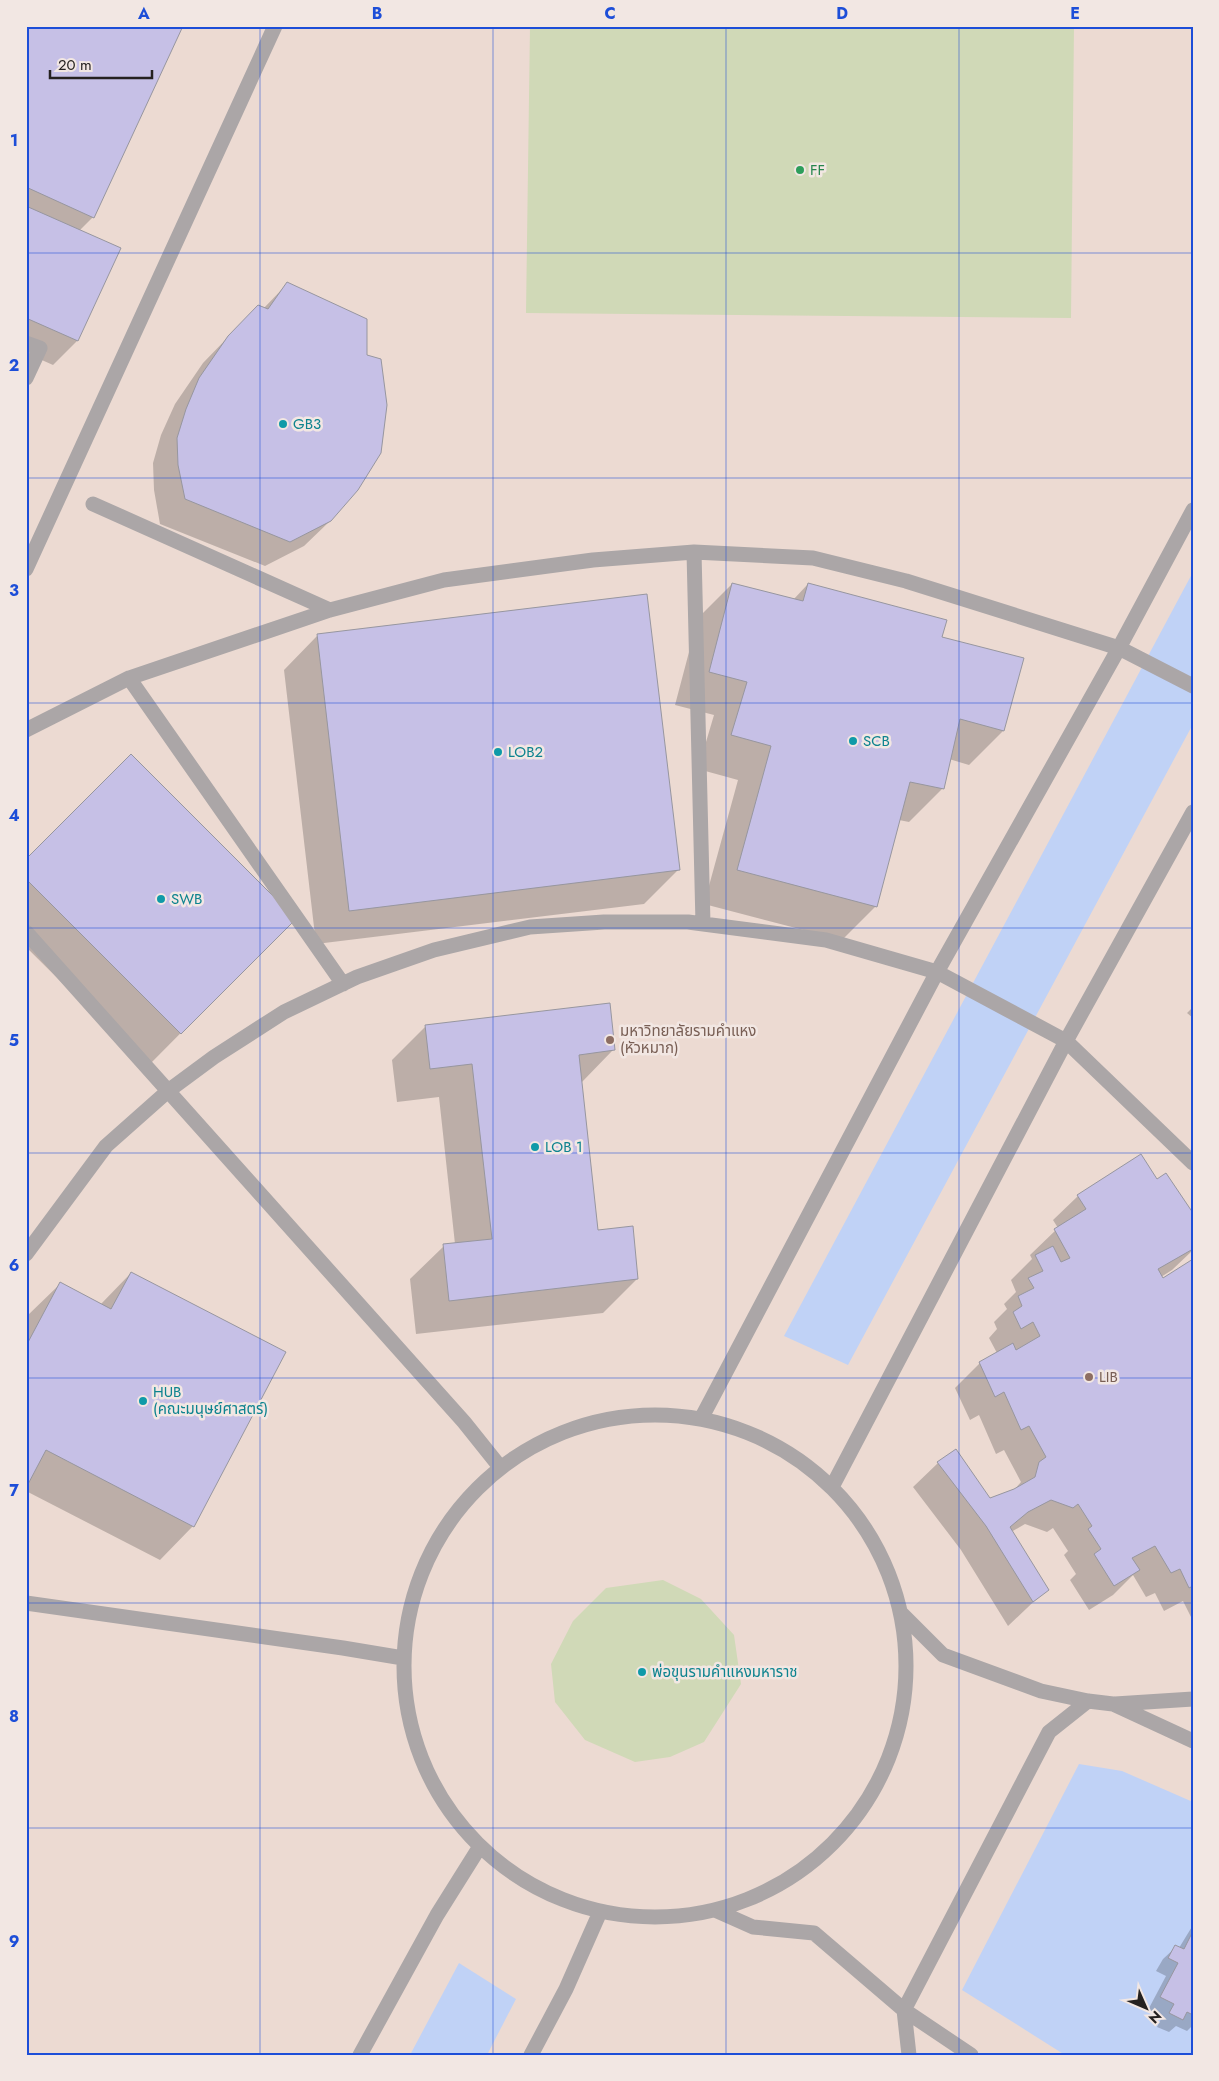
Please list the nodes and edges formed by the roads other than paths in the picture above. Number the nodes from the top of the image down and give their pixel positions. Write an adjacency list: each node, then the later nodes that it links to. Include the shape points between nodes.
1 (275, 26): 7 (lane)
2 (26, 343): 3 (lane, via 40,348)
3 (26, 378)
4 (93, 504): 8 (lane)
5 (1193, 510): 9 (lane)
6 (694, 552): 8 (lane, via 593,560 444,580); 9 (lane, via 813,558 906,581); 14 (lane)
7 (26, 568)
8 (330, 610): 10 (lane)
9 (1119, 648): 11 (lane); 16 (lane)
10 (129, 678): 12 (lane); 17 (lane)
11 (1193, 686)
12 (26, 730)
13 (1193, 812): 18 (lane)
14 (703, 924): 16 (lane, via 826,940); 17 (lane, via 604,922 530,927 434,950)
15 (26, 932): 19 (lane)
16 (937, 972): 18 (lane); 22 (lane)
17 (343, 984): 19 (lane, via 284,1012)
18 (1066, 1041): 20 (lane); 24 (lane)
19 (168, 1090): 21 (lane, via 106,1146); 23 (lane, via 458,1414)
20 (1193, 1163)
21 (26, 1254)
22 (702, 1417): 23 (lane, via 622,1416 562,1431); 24 (lane, via 773,1441)
23 (500, 1467): 27 (lane, via 445,1528 416,1586)
24 (833, 1485): 26 (lane, via 872,1533 897,1589)
25 (26, 1603): 27 (lane)
26 (902, 1614): 29 (lane, via 943,1655 1041,1691); 33 (lane, via 901,1723 875,1790 830,1847 772,1889)
27 (403, 1658): 32 (lane, via 410,1728 436,1793)
28 (1193, 1699): 30 (lane)
29 (1088, 1701): 30 (lane); 35 (lane, via 1049,1732)
30 (1113, 1704): 31 (lane)
31 (1193, 1741)
32 (479, 1848): 34 (lane, via 535,1889); 36 (lane, via 438,1914)
33 (717, 1911): 34 (lane, via 659,1918); 35 (lane, via 753,1927 814,1933)
34 (600, 1912): 37 (lane, via 566,1989)
35 (904, 2010): 38 (lane); 39 (lane)
36 (360, 2055)
37 (531, 2055)
38 (909, 2055)
39 (972, 2055)

